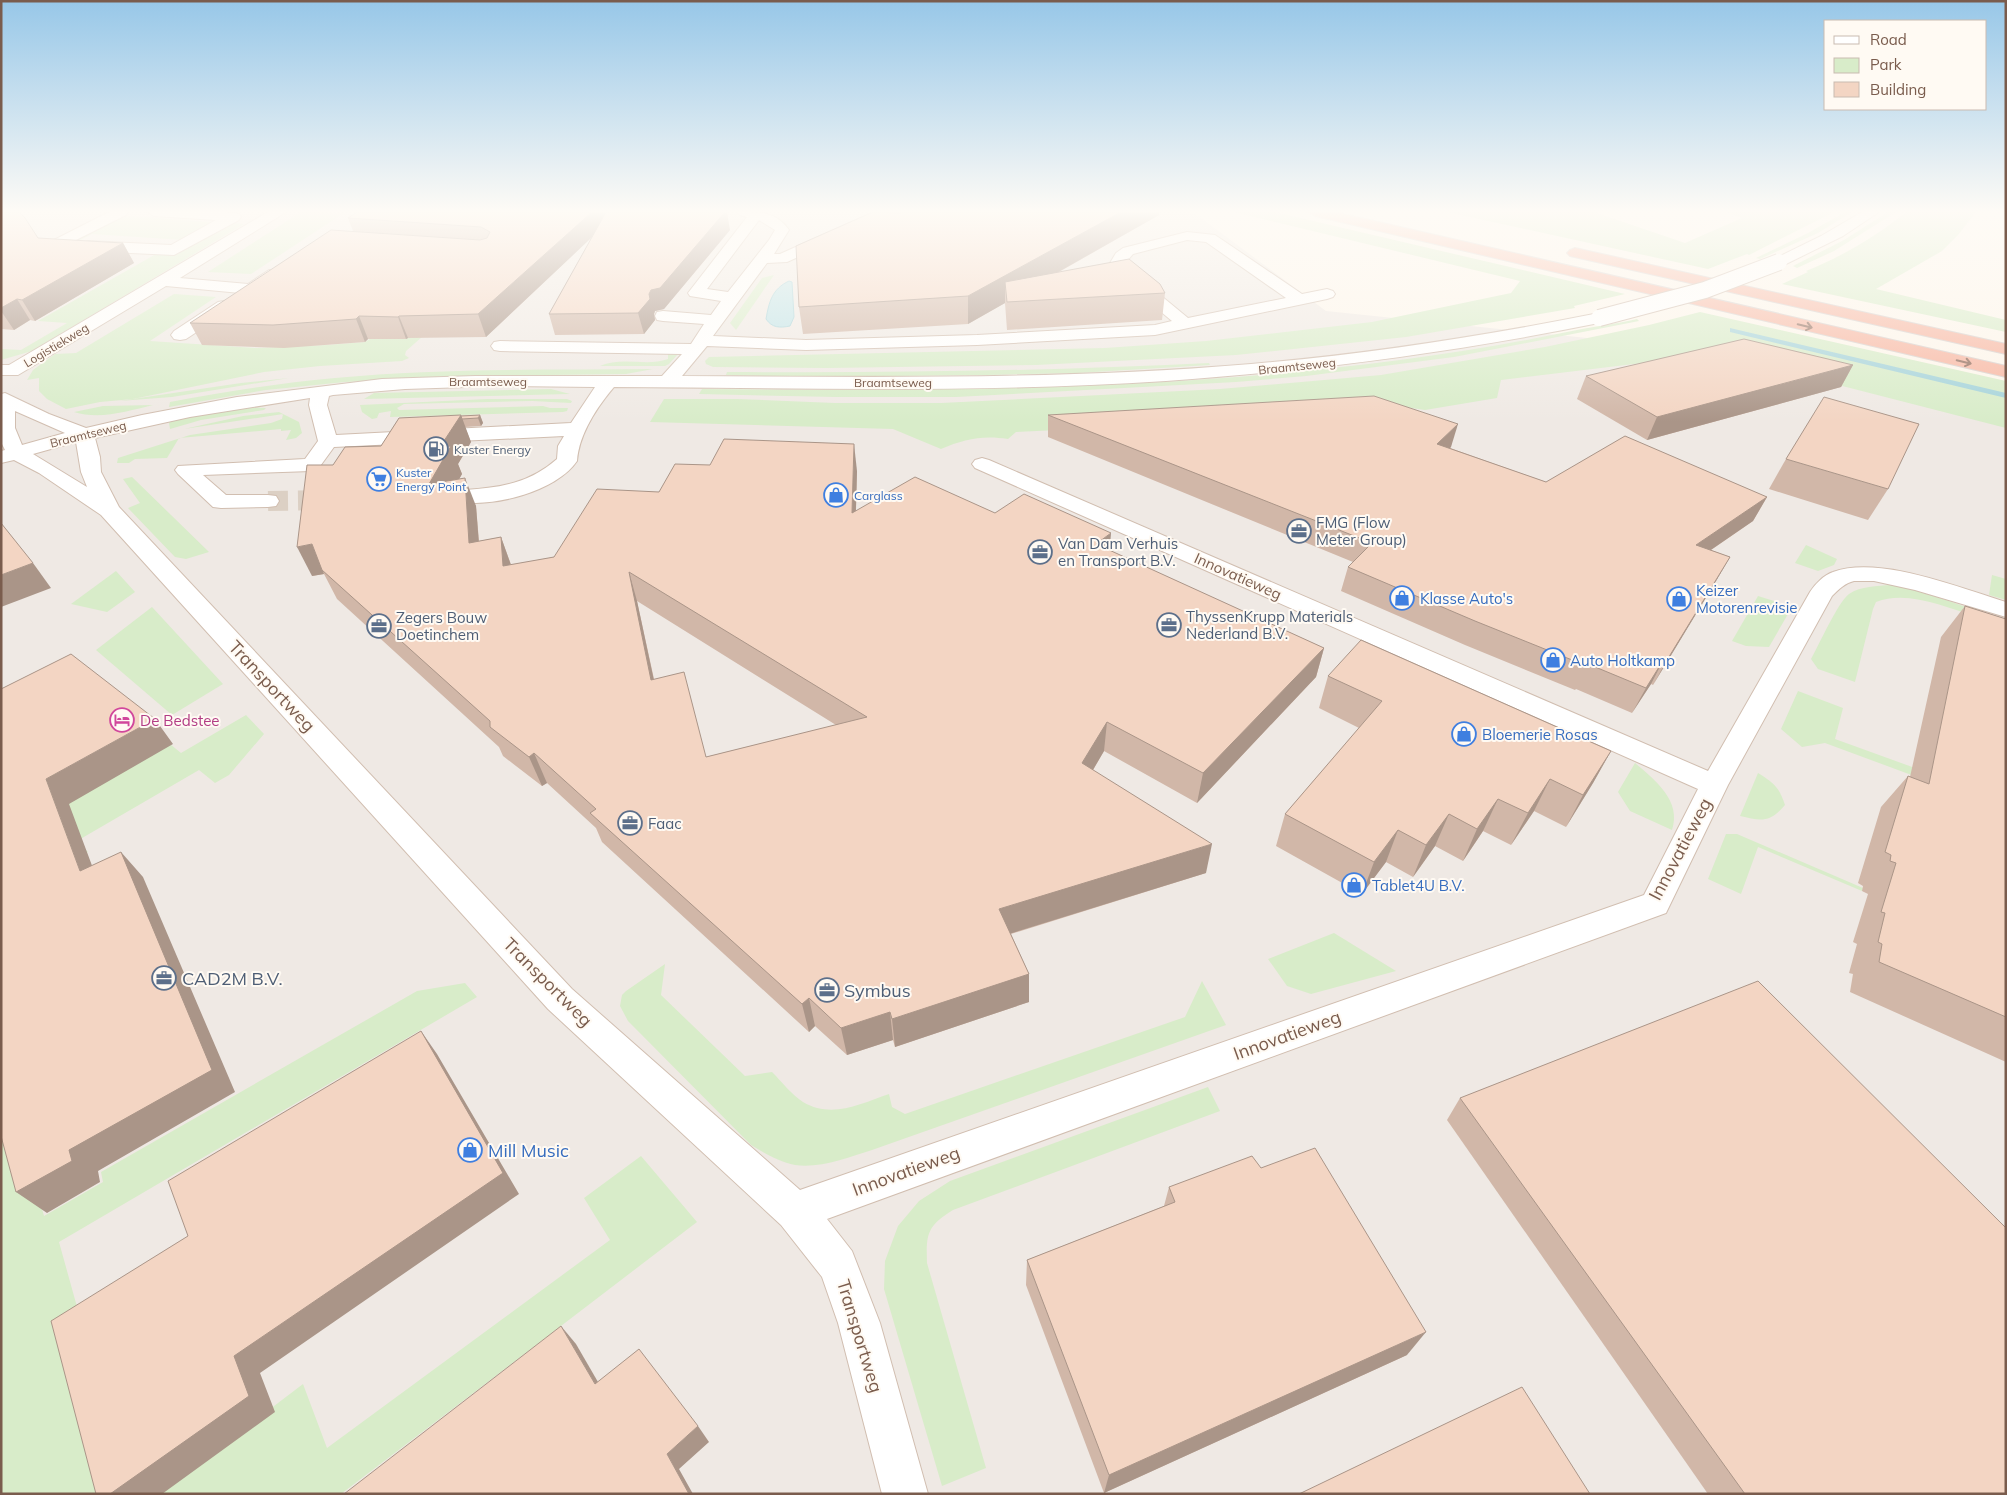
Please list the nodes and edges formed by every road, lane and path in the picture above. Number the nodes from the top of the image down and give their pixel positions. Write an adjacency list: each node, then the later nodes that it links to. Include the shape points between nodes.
1 (163, 282): 24 (street, Logistiekweg)
2 (172, 282): 12 (street)
3 (262, 282): 12 (street)
4 (705, 282): 14 (street, via 696,293)
5 (745, 282): 14 (street)
6 (1134, 282): 18 (street)
7 (1274, 282): 15 (street)
8 (1616, 282): 25 (highway, one-way to 25)
9 (1704, 282): 23 (highway)
10 (1717, 282): 20 (highway)
11 (1727, 282): 26 (street, Braamtseweg, bridge, via 1599,318 1492,340 1270,369 1171,376 901,383)
12 (251, 289): 19 (street)
13 (1327, 294): 15 (street)
14 (733, 297): 17 (street)
15 (1300, 300): 18 (street)
16 (663, 316): 17 (street)
17 (716, 320): 21 (street)
18 (1185, 324): 21 (street, via 1154,330 977,340)
19 (180, 335)
20 (2006, 338)
21 (699, 345): 22 (street); 26 (street)
22 (500, 346)
23 (2006, 349)
24 (7, 370): 29 (street, Logistiekweg, via 2,386)
25 (2006, 372)
26 (668, 380): 27 (street, Braamtseweg)
27 (609, 381): 28 (street, Braamtseweg, via 444,381); 30 (street)
28 (320, 391): 31 (street, Braamtseweg, via 162,415); 32 (street, via 318,405)
29 (5, 399): 31 (street); 33 (street, Logistiekweg)
30 (576, 429): 32 (street); 35 (street, via 568,446 567,461 548,477 506,493)
31 (84, 434): 33 (street, Braamtseweg); 37 (street, Transportweg, via 91,472)
32 (328, 440): 36 (street, via 311,464 185,470 221,502)
33 (8, 455): 37 (street, Transportweg, via 46,469)
34 (982, 464): 39 (street, Innovatieweg)
35 (465, 496)
36 (268, 501)
37 (109, 510): 40 (street, Transportweg, via 560,998)
38 (2006, 610): 39 (street, Innovatieweg, via 1884,576 1841,577 1822,592)
39 (1714, 785): 40 (street, Innovatieweg, via 1655,904)
40 (795, 1211): 41 (street, Transportweg, via 838,1265 859,1323)
41 (906, 1494)

